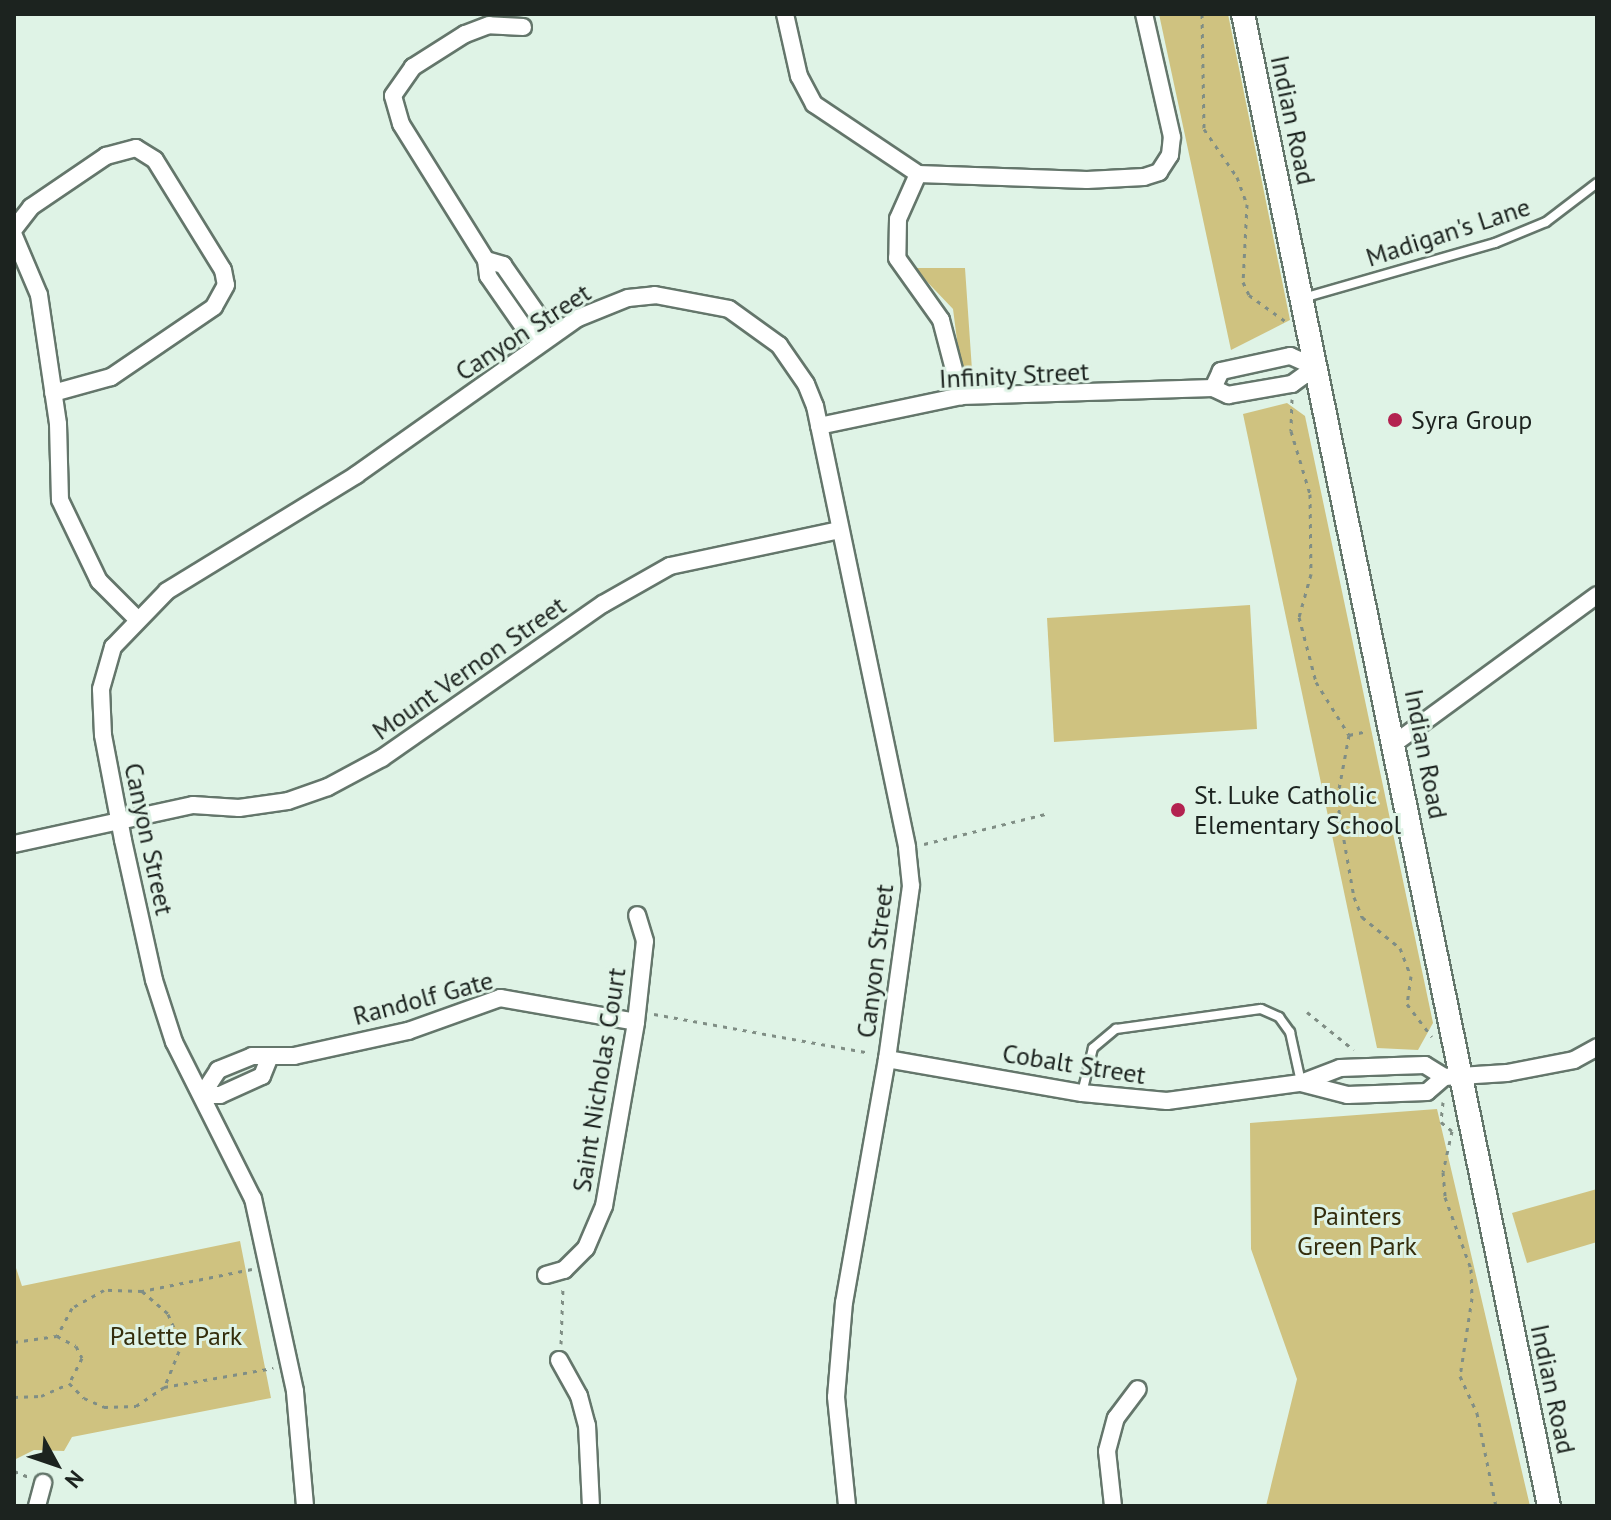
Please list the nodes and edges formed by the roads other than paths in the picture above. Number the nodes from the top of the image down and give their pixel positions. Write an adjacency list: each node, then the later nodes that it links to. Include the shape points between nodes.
1 (785, 14): 5 (street, via 799,76 814,104)
2 (1144, 14): 5 (street, via 1172,137 1170,155 1159,172 1087,180)
3 (1243, 14): 9 (street, Indian Road)
4 (523, 27): 10 (street, via 489,25 465,34 413,67 393,96 401,124 486,260 488,276 522,325)
5 (918, 174): 14 (street, via 898,219 897,258 941,320)
6 (1597, 183): 9 (lane, Madigan's Lane, via 1546,222 1495,243)
7 (14, 229): 13 (street, via 31,207 106,156 136,148 155,160 223,270 226,285 214,307 111,377)
8 (14, 236): 13 (street, via 39,295)
9 (1302, 298): 11 (street, Indian Road)
10 (544, 341): 15 (street, Canyon Street, via 597,308 628,298 674,295 702,300 729,309 779,345 806,384); 18 (street, Canyon Street, via 356,475 167,591)
11 (1315, 367): 12 (street, Infinity Street, via 1292,384 1228,395); 12 (street, via 1290,356 1221,371); 19 (street, Indian Road)
12 (1213, 388): 14 (street, Infinity Street)
13 (53, 393): 18 (street, via 60,500 99,581)
14 (961, 396): 15 (street, Infinity Street)
15 (819, 426): 16 (street, Canyon Street)
16 (840, 530): 20 (street, Mount Vernon Street, via 670,566 603,604 382,758 328,787 288,801 239,808 193,805); 26 (street, Canyon Street, via 911,886)
17 (1597, 595): 19 (street)
18 (136, 618): 20 (street, Canyon Street, via 113,647 101,689)
19 (1395, 743): 27 (street, Indian Road)
20 (118, 819): 21 (street, Mount Vernon Street); 30 (street, Canyon Street, via 154,980 174,1042)
21 (14, 844)
22 (637, 915): 23 (street, Saint Nicholas Court, via 645,941)
23 (636, 1022): 25 (street, Randolf Gate, via 500,998 408,1031); 31 (street, Saint Nicholas Court, via 604,1206 586,1248 564,1270)
24 (1597, 1047): 27 (street, via 1574,1060)
25 (269, 1059): 30 (street, via 262,1076 220,1095); 30 (street, Randolf Gate, via 252,1056 218,1070)
26 (887, 1059): 29 (street, Cobalt Street); 38 (street, Canyon Street, via 844,1302 836,1397)
27 (1453, 1077): 28 (street, Cobalt Street, via 1425,1065 1340,1068); 28 (street, Cobalt Street, via 1427,1092 1413,1093 1347,1095); 40 (street, Indian Road)
28 (1301, 1083): 29 (street, Cobalt Street, via 1167,1101); 29 (lane, via 1290,1032 1279,1017 1261,1009 1116,1029 1093,1048)
29 (1082, 1093)
30 (202, 1095): 36 (street, Canyon Street, via 253,1199 289,1365)
31 (546, 1275)
32 (559, 1360): 37 (street, via 579,1396 587,1425)
33 (1138, 1389): 39 (street, via 1116,1418 1108,1442)
34 (43, 1483): 35 (street)
35 (37, 1506)
36 (305, 1506)
37 (591, 1506)
38 (847, 1506)
39 (1113, 1506)
40 (1549, 1506)

